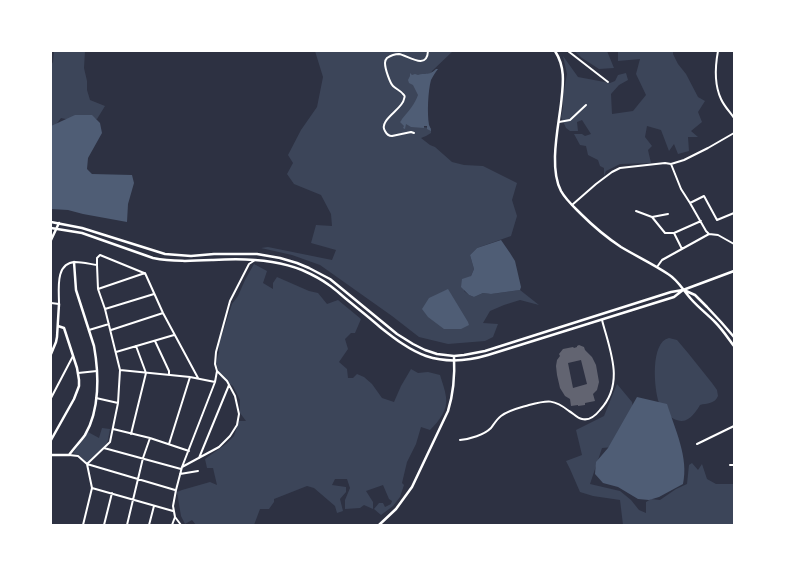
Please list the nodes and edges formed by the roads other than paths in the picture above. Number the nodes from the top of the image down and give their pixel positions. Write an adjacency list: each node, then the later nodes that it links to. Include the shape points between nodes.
1 (428, 51): 9 (street, via 427,57 421,61 396,54 388,57 384,63 390,82 405,96 404,102 386,120 384,131 389,136)
2 (555, 51): 8 (street, via 564,74)
3 (568, 51): 5 (street)
4 (718, 51): 7 (street, via 718,90)
5 (608, 82)
6 (586, 105): 8 (street, via 570,120)
7 (734, 118)
8 (559, 122): 13 (street, via 555,171 558,185)
9 (414, 133)
10 (734, 133): 11 (street, via 695,155)
11 (671, 164): 12 (street, via 680,188); 13 (street, via 620,168)
12 (690, 203): 15 (street, via 704,196 717,220); 18 (street)
13 (572, 205): 32 (street, via 607,237)
14 (636, 210): 17 (street)
15 (734, 212)
16 (668, 214): 17 (street)
17 (652, 217): 23 (street, via 665,233)
18 (701, 221): 23 (street); 24 (street)
19 (51, 222): 20 (street)
20 (59, 223): 22 (street); 28 (street, via 165,254)
21 (51, 228): 22 (street)
22 (56, 228): 25 (street); 29 (street, via 82,233 165,260)
23 (674, 233): 27 (street)
24 (710, 234): 26 (street, via 718,235); 27 (street)
25 (51, 240)
26 (734, 244)
27 (682, 249): 32 (street, via 662,260)
28 (256, 254): 29 (street); 55 (street, via 280,258 309,268 330,280 413,344 437,354)
29 (256, 260): 56 (street, via 285,265 311,274 329,285 412,350 430,357); 59 (street, via 249,264 230,301 216,352)
30 (74, 262): 31 (street); 39 (street, via 63,267 59,275); 45 (street, via 76,290)
31 (97, 265): 34 (street, via 97,258 100,255); 35 (street)
32 (656, 267): 36 (street, via 676,279)
33 (734, 271): 36 (street)
34 (145, 273): 35 (street); 37 (street)
35 (98, 289): 40 (street)
36 (684, 290): 42 (street, via 674,297); 48 (street, via 695,295); 51 (street); 55 (street, via 485,350)
37 (154, 294): 40 (street); 41 (street)
38 (51, 303): 39 (street)
39 (59, 304): 44 (street)
40 (105, 309): 43 (street)
41 (163, 313): 46 (street); 47 (street)
42 (602, 320): 56 (street, via 488,355); 75 (street, via 613,364 613,382 609,398 594,416 583,419 561,404 536,403 510,410 500,416 490,429)
43 (109, 324): 45 (street); 46 (street)
44 (58, 326): 53 (street); 54 (street, via 66,331)
45 (89, 330): 58 (street)
46 (111, 330): 52 (street)
47 (174, 335): 49 (street); 64 (street)
48 (734, 337)
49 (155, 341): 50 (street); 62 (street)
50 (136, 346): 52 (street); 61 (street)
51 (734, 346)
52 (116, 352): 57 (street)
53 (51, 354)
54 (73, 356): 60 (street); 67 (street)
55 (454, 356): 56 (street)
56 (454, 361): 104 (street, via 452,399 444,418 409,491 396,509)
57 (120, 370): 61 (street); 69 (street)
58 (98, 371): 60 (street); 68 (street)
59 (217, 371): 65 (street); 66 (street)
60 (78, 373): 74 (street, via 79,386)
61 (146, 373): 62 (street); 72 (street)
62 (169, 375): 63 (street)
63 (190, 377): 64 (street); 76 (street)
64 (198, 378): 65 (street)
65 (215, 382): 79 (street)
66 (229, 385): 83 (street); 83 (street, via 238,404 237,425 219,447)
67 (51, 398)
68 (96, 398): 69 (street); 81 (street, via 93,416 85,434)
69 (118, 403): 71 (street)
70 (734, 426): 77 (street)
71 (113, 429): 72 (street); 78 (street, via 110,442)
72 (131, 434): 73 (street)
73 (150, 438): 76 (street); 82 (street)
74 (51, 440)
75 (460, 440)
76 (169, 444): 79 (street)
77 (697, 444)
78 (104, 448): 82 (street); 84 (street)
79 (189, 451): 87 (street)
80 (51, 455): 81 (street)
81 (69, 455): 84 (street, via 78,456)
82 (143, 458): 87 (street); 90 (street)
83 (199, 458): 87 (street)
84 (87, 464): 90 (street); 91 (street)
85 (730, 465): 86 (street)
86 (734, 465)
87 (182, 468): 89 (street)
88 (198, 471): 89 (street)
89 (180, 474): 92 (street)
90 (138, 479): 92 (street); 94 (street)
91 (92, 488): 93 (street); 98 (street)
92 (176, 490): 96 (street)
93 (112, 493): 94 (street); 99 (street)
94 (133, 500): 95 (street); 100 (street)
95 (154, 506): 96 (street); 101 (street)
96 (174, 511): 97 (street)
97 (174, 517): 102 (street); 103 (street)
98 (82, 525)
99 (104, 525)
100 (127, 525)
101 (149, 525)
102 (172, 525)
103 (181, 525)
104 (379, 525)

